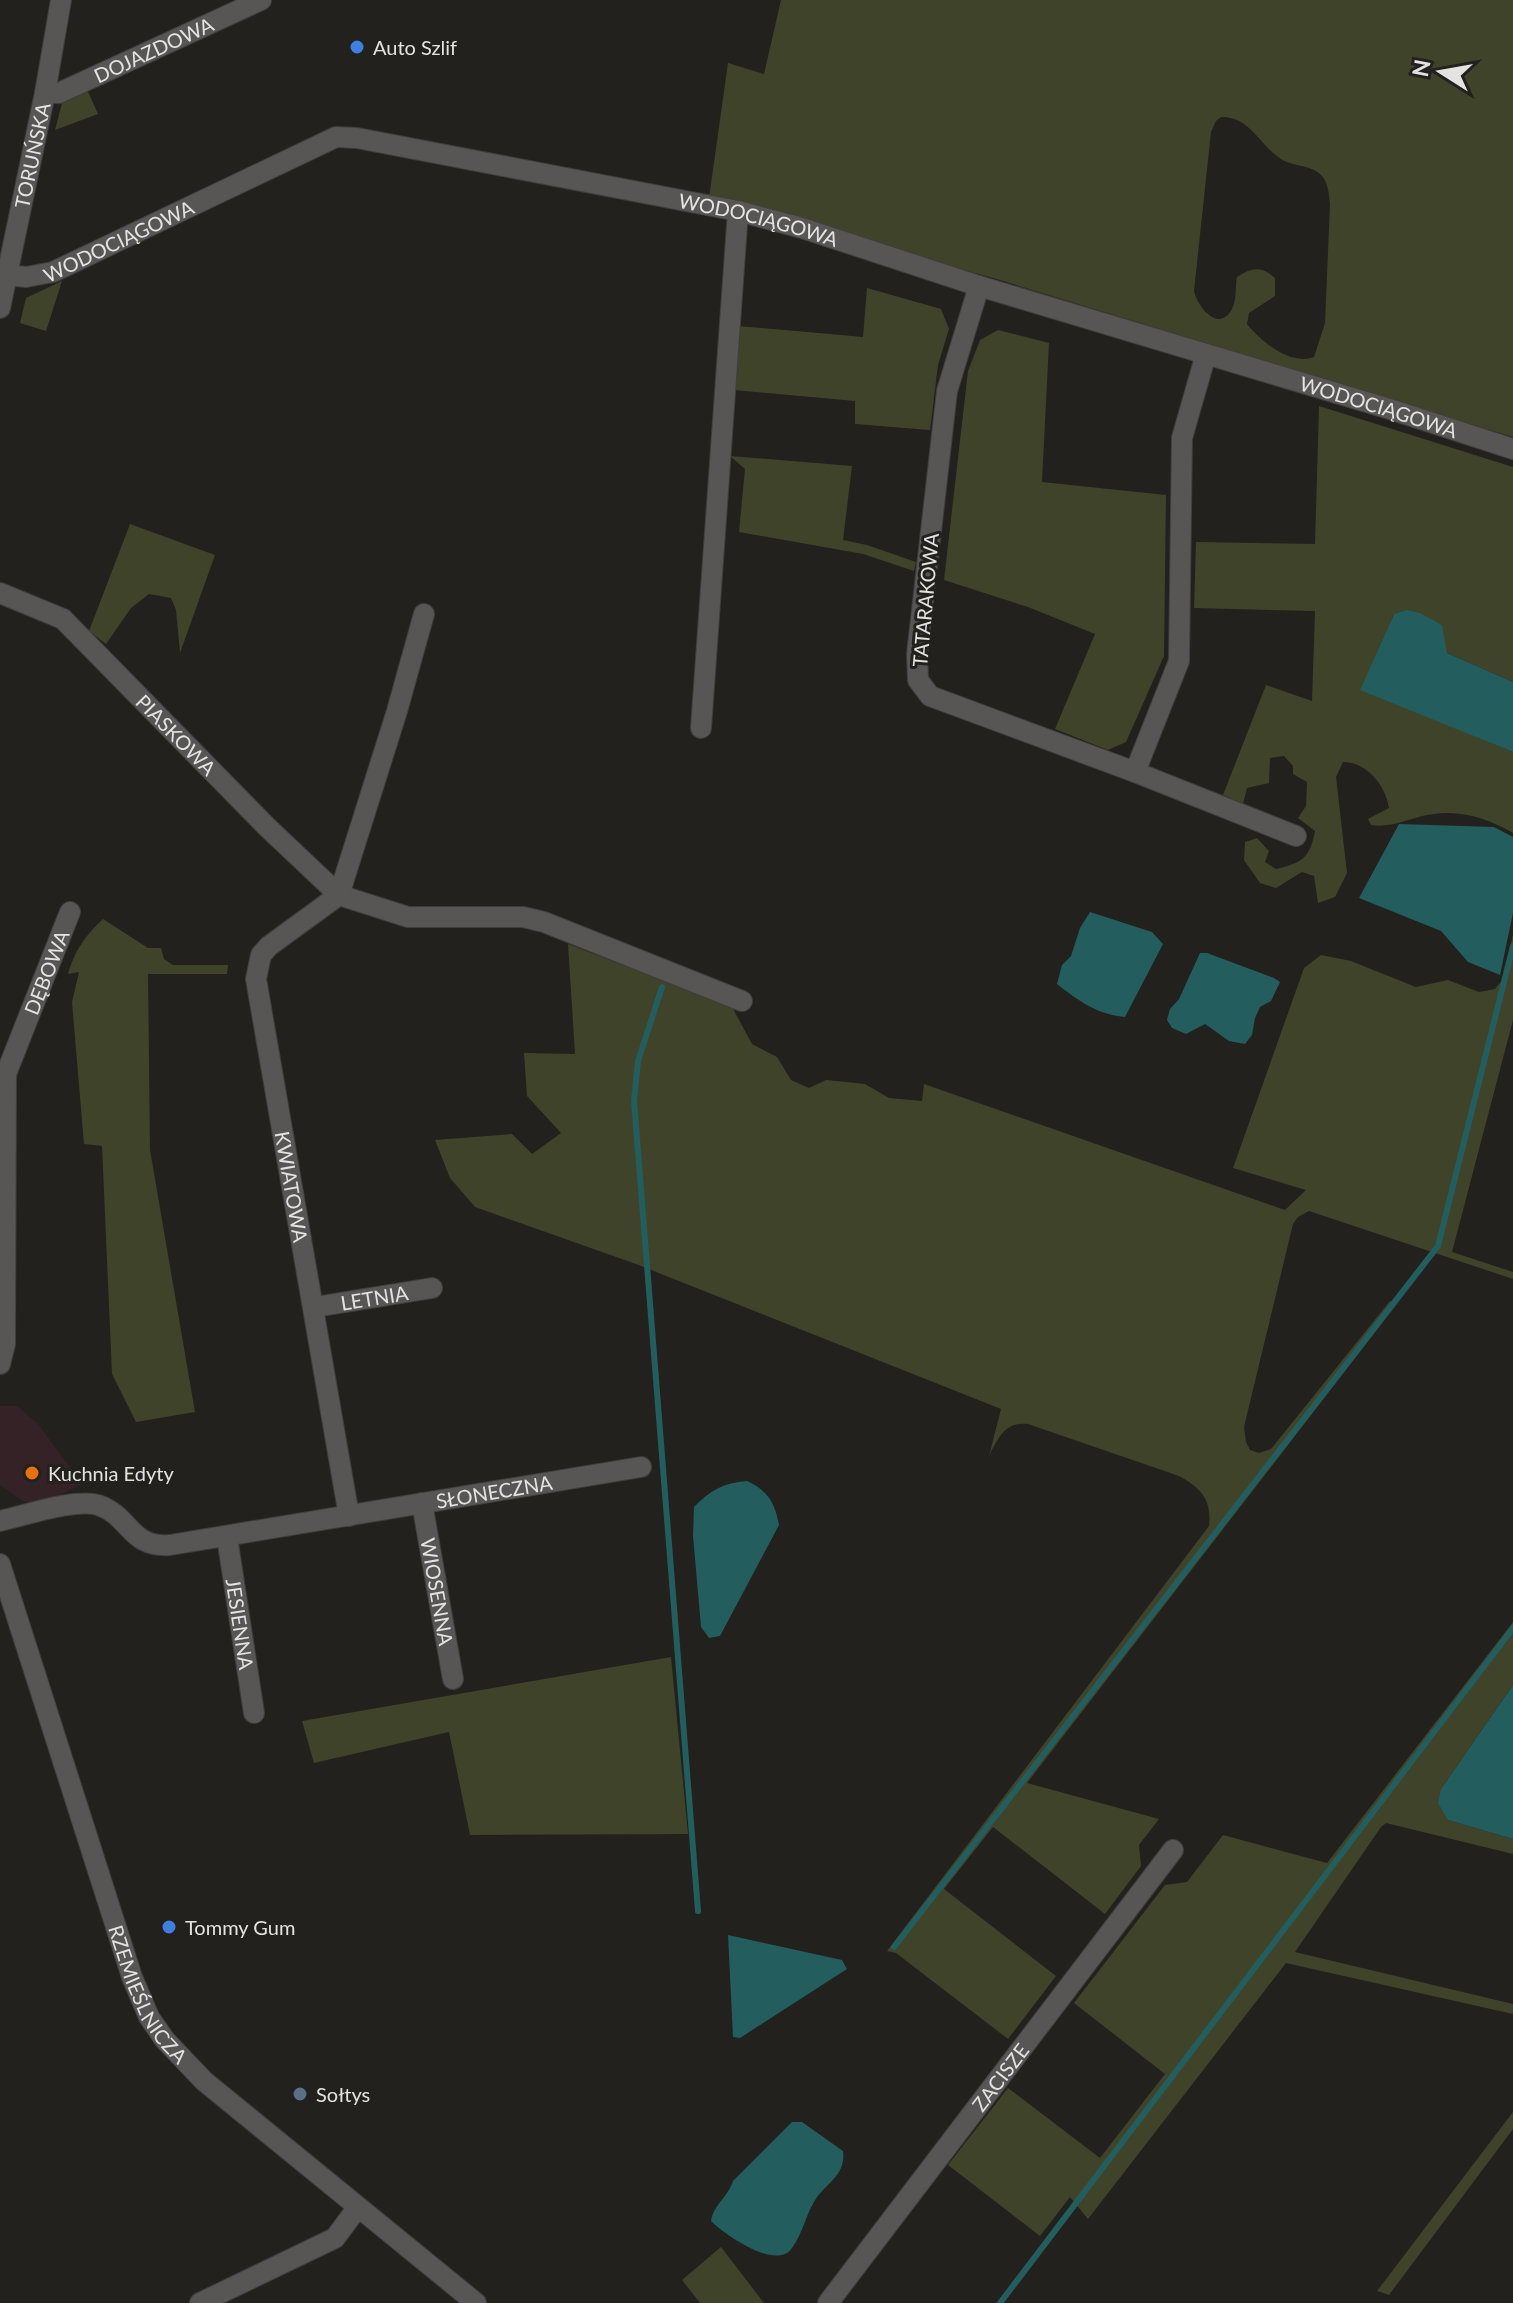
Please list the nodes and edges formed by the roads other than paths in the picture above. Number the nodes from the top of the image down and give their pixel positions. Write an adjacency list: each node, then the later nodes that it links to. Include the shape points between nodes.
1 (61, 0): 3 (street, TORUŃSKA)
2 (261, 0): 3 (street, DOJAZDOWA, via 59,93)
3 (45, 93): 5 (street, TORUŃSKA)
4 (738, 211): 5 (street, WODOCIĄGOWA, via 336,137 53,272); 6 (street, WODOCIĄGOWA); 12 (street)
5 (8, 275): 7 (street, TORUŃSKA)
6 (979, 286): 8 (street, WODOCIĄGOWA); 13 (street, TATARAKOWA, via 947,391 918,680 930,696)
7 (0, 308)
8 (1206, 354): 9 (street, WODOCIĄGOWA); 13 (street, via 1182,438 1179,661)
9 (1513, 449)
10 (0, 593): 15 (street, PIASKOWA, via 63,619)
11 (424, 614): 15 (street)
12 (701, 728)
13 (1135, 772): 14 (street, TATARAKOWA)
14 (1296, 836)
15 (339, 895): 17 (street, PIASKOWA, via 408,917 523,917 544,922); 19 (street, KWIATOWA, via 269,946 256,970)
16 (70, 912): 20 (street, DĘBOWA, via 6,1074 5,1344)
17 (742, 1001)
18 (432, 1288): 19 (street, LETNIA)
19 (315, 1307): 23 (street, KWIATOWA)
20 (0, 1364)
21 (641, 1467): 22 (street, SŁONECZNA)
22 (422, 1503): 23 (street, SŁONECZNA); 27 (street, WIOSENNA)
23 (349, 1516): 25 (street, SŁONECZNA)
24 (0, 1521): 25 (street, SŁONECZNA, via 93,1504 152,1546)
25 (227, 1537): 28 (street, JESIENNA)
26 (0, 1564): 30 (street, RZEMIEŚLNICZA, via 149,2017 204,2081)
27 (453, 1679)
28 (254, 1713)
29 (1173, 1850): 33 (street, ZACISZE)
30 (358, 2207): 31 (street, via 335,2238); 32 (street, RZEMIEŚLNICZA)
31 (200, 2303)
32 (476, 2303)
33 (828, 2303)

